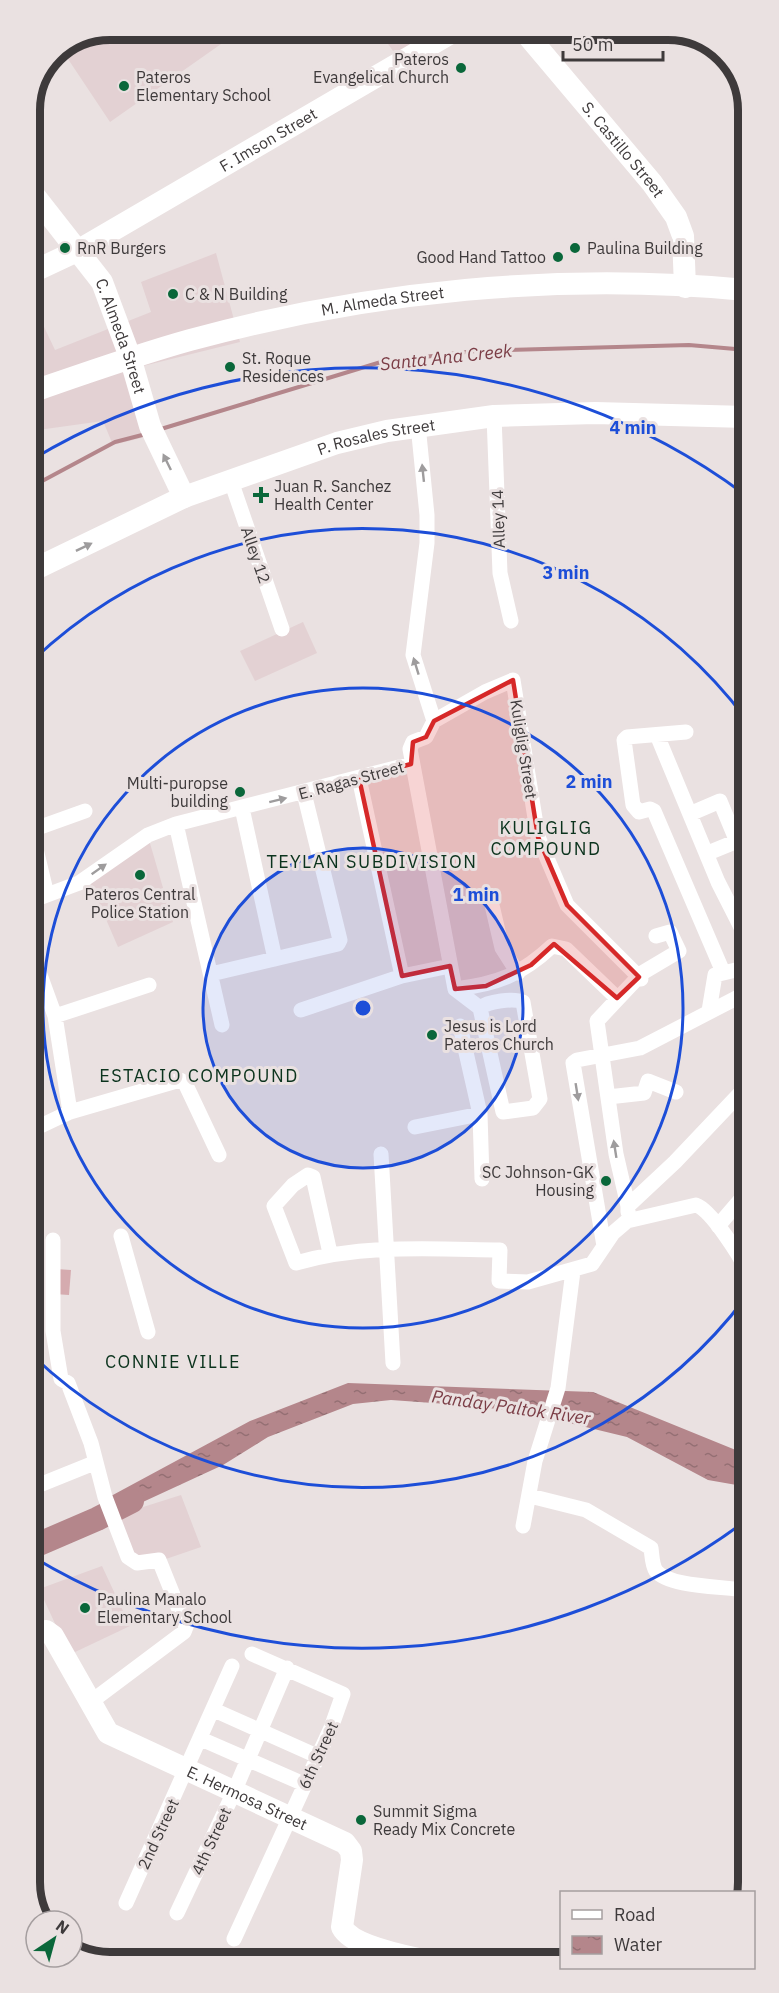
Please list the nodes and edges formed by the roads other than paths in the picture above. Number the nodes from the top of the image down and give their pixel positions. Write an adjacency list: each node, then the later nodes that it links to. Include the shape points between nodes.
1 (438, 41): 4 (street, F. Imson Street)
2 (532, 41): 6 (street, S. Castillo Street, via 676,217 684,236)
3 (41, 203): 4 (street, C. Almeda Street)
4 (79, 250): 5 (street, F. Imson Street); 8 (street, C. Almeda Street, via 102,282)
5 (41, 268)
6 (685, 287): 7 (street, M. Almeda Street); 8 (street, M. Almeda Street, via 570,284 454,291 318,311)
7 (738, 290)
8 (130, 357): 9 (street, M. Almeda Street); 14 (street, C. Almeda Street, one-way to 8, via 150,426)
9 (41, 389)
10 (495, 416): 11 (street, P. Rosales Street, via 595,413); 12 (street, P. Rosales Street); 16 (street, Alley 14, via 500,573)
11 (738, 417)
12 (418, 425): 13 (street, P. Rosales Street, via 337,443); 18 (street, one-way to 12, via 413,655 428,515)
13 (231, 481): 14 (street, P. Rosales Street); 17 (street, Alley 12)
14 (184, 497): 15 (street, P. Rosales Street, one-way to 14)
15 (41, 566)
16 (512, 621)
17 (282, 629)
18 (434, 722): 21 (street, E. Ragas Street, via 426,737 413,742); 46 (street, Kuliglig Street, via 513,680 538,837 567,905)
19 (686, 732): 20 (street)
20 (657, 735): 26 (street); 41 (street, via 624,740 633,805 639,812 650,809 656,814)
21 (411, 764): 22 (street, E. Ragas Street); 39 (street)
22 (359, 778): 23 (street, E. Ragas Street); 45 (street)
23 (304, 793): 24 (street, E. Ragas Street, one-way to 23); 38 (street, via 340,940 335,946)
24 (242, 808): 27 (street, E. Ragas Street); 38 (street)
25 (85, 812): 28 (street)
26 (692, 813): 29 (street, via 720,801); 31 (street)
27 (176, 824): 33 (street, E. Ragas Street, one-way to 27, via 79,883 148,835); 43 (street)
28 (41, 826)
29 (738, 833)
30 (738, 842): 31 (street)
31 (708, 853): 36 (street)
32 (41, 868): 33 (street)
33 (47, 895): 34 (street, E. Ragas Street)
34 (41, 897)
35 (491, 901): 42 (street, via 502,948)
36 (738, 921)
37 (656, 936): 46 (street, via 670,933 679,951)
38 (275, 959): 43 (street)
39 (450, 966): 45 (street); 48 (street)
40 (738, 969): 41 (street)
41 (723, 972): 53 (street, via 712,979)
42 (518, 973): 48 (street, via 486,986); 50 (street, via 552,946 560,946)
43 (211, 974): 55 (street)
44 (41, 975): 54 (street)
45 (402, 976): 52 (street)
46 (640, 978): 50 (street)
47 (149, 985): 54 (street)
48 (455, 989): 51 (street)
49 (738, 997): 53 (street)
50 (617, 998): 57 (street, via 597,1019)
51 (480, 1008): 51 (street, via 503,1112 532,1108 540,1099 523,1002)
52 (301, 1010)
53 (709, 1011): 57 (street, via 640,1048)
54 (56, 1016): 61 (street)
55 (222, 1025)
56 (460, 1026): 62 (street)
57 (601, 1057): 60 (street); 73 (street, one-way to 73, via 577,1060 573,1066)
58 (676, 1092): 60 (street, via 648,1081 644,1093)
59 (738, 1096): 69 (street)
60 (608, 1097): 69 (street, one-way to 60)
61 (70, 1112): 63 (street); 66 (street, via 183,1081)
62 (480, 1114): 64 (street); 67 (street)
63 (40, 1126)
64 (416, 1127)
65 (381, 1154): 74 (street)
66 (219, 1155)
67 (482, 1179)
68 (738, 1203): 70 (street)
69 (628, 1213): 70 (street, via 696,1205); 73 (street)
70 (718, 1226): 76 (street)
71 (121, 1236): 78 (street)
72 (53, 1240): 80 (street, via 53,1330 61,1379 68,1383 91,1443)
73 (604, 1246): 77 (street, via 592,1264)
74 (385, 1248): 75 (street); 77 (street, via 500,1250 499,1281 528,1282); 79 (street)
75 (330, 1253): 75 (street, via 296,1263 274,1209 277,1200 308,1175 313,1178)
76 (738, 1258)
77 (573, 1271): 82 (street, via 558,1388 535,1461)
78 (148, 1332)
79 (393, 1363)
80 (94, 1462): 81 (street); 89 (street, via 131,1561 159,1560 186,1629)
81 (40, 1485)
82 (530, 1496): 83 (street); 84 (street, via 586,1510 622,1530 651,1548 653,1566 662,1575)
83 (523, 1527)
84 (738, 1590)
85 (40, 1632): 89 (street, E. Hermosa Street, via 53,1636)
86 (252, 1654): 88 (street, 6th Street)
87 (232, 1666): 90 (street, 2nd Street)
88 (286, 1668): 91 (street, 4th Street); 93 (street, 6th Street, via 343,1694)
89 (92, 1701): 95 (street, E. Hermosa Street, via 108,1733)
90 (214, 1710): 91 (street); 92 (street, 2nd Street)
91 (260, 1730): 93 (street); 94 (street, 4th Street)
92 (201, 1739): 94 (street); 95 (street, 2nd Street)
93 (317, 1756): 96 (street, 6th Street)
94 (248, 1760): 96 (street); 97 (street, 4th Street)
95 (188, 1770): 97 (street, E. Hermosa Street); 99 (street, 2nd Street)
96 (304, 1784): 98 (street, 6th Street)
97 (234, 1792): 98 (street, E. Hermosa Street); 100 (street, 4th Street)
98 (289, 1817): 101 (street, 6th Street); 102 (street, E. Hermosa Street, via 345,1843 351,1851 342,1927 350,1938)
99 (126, 1903)
100 (177, 1913)
101 (234, 1940)
102 (390, 1952)

